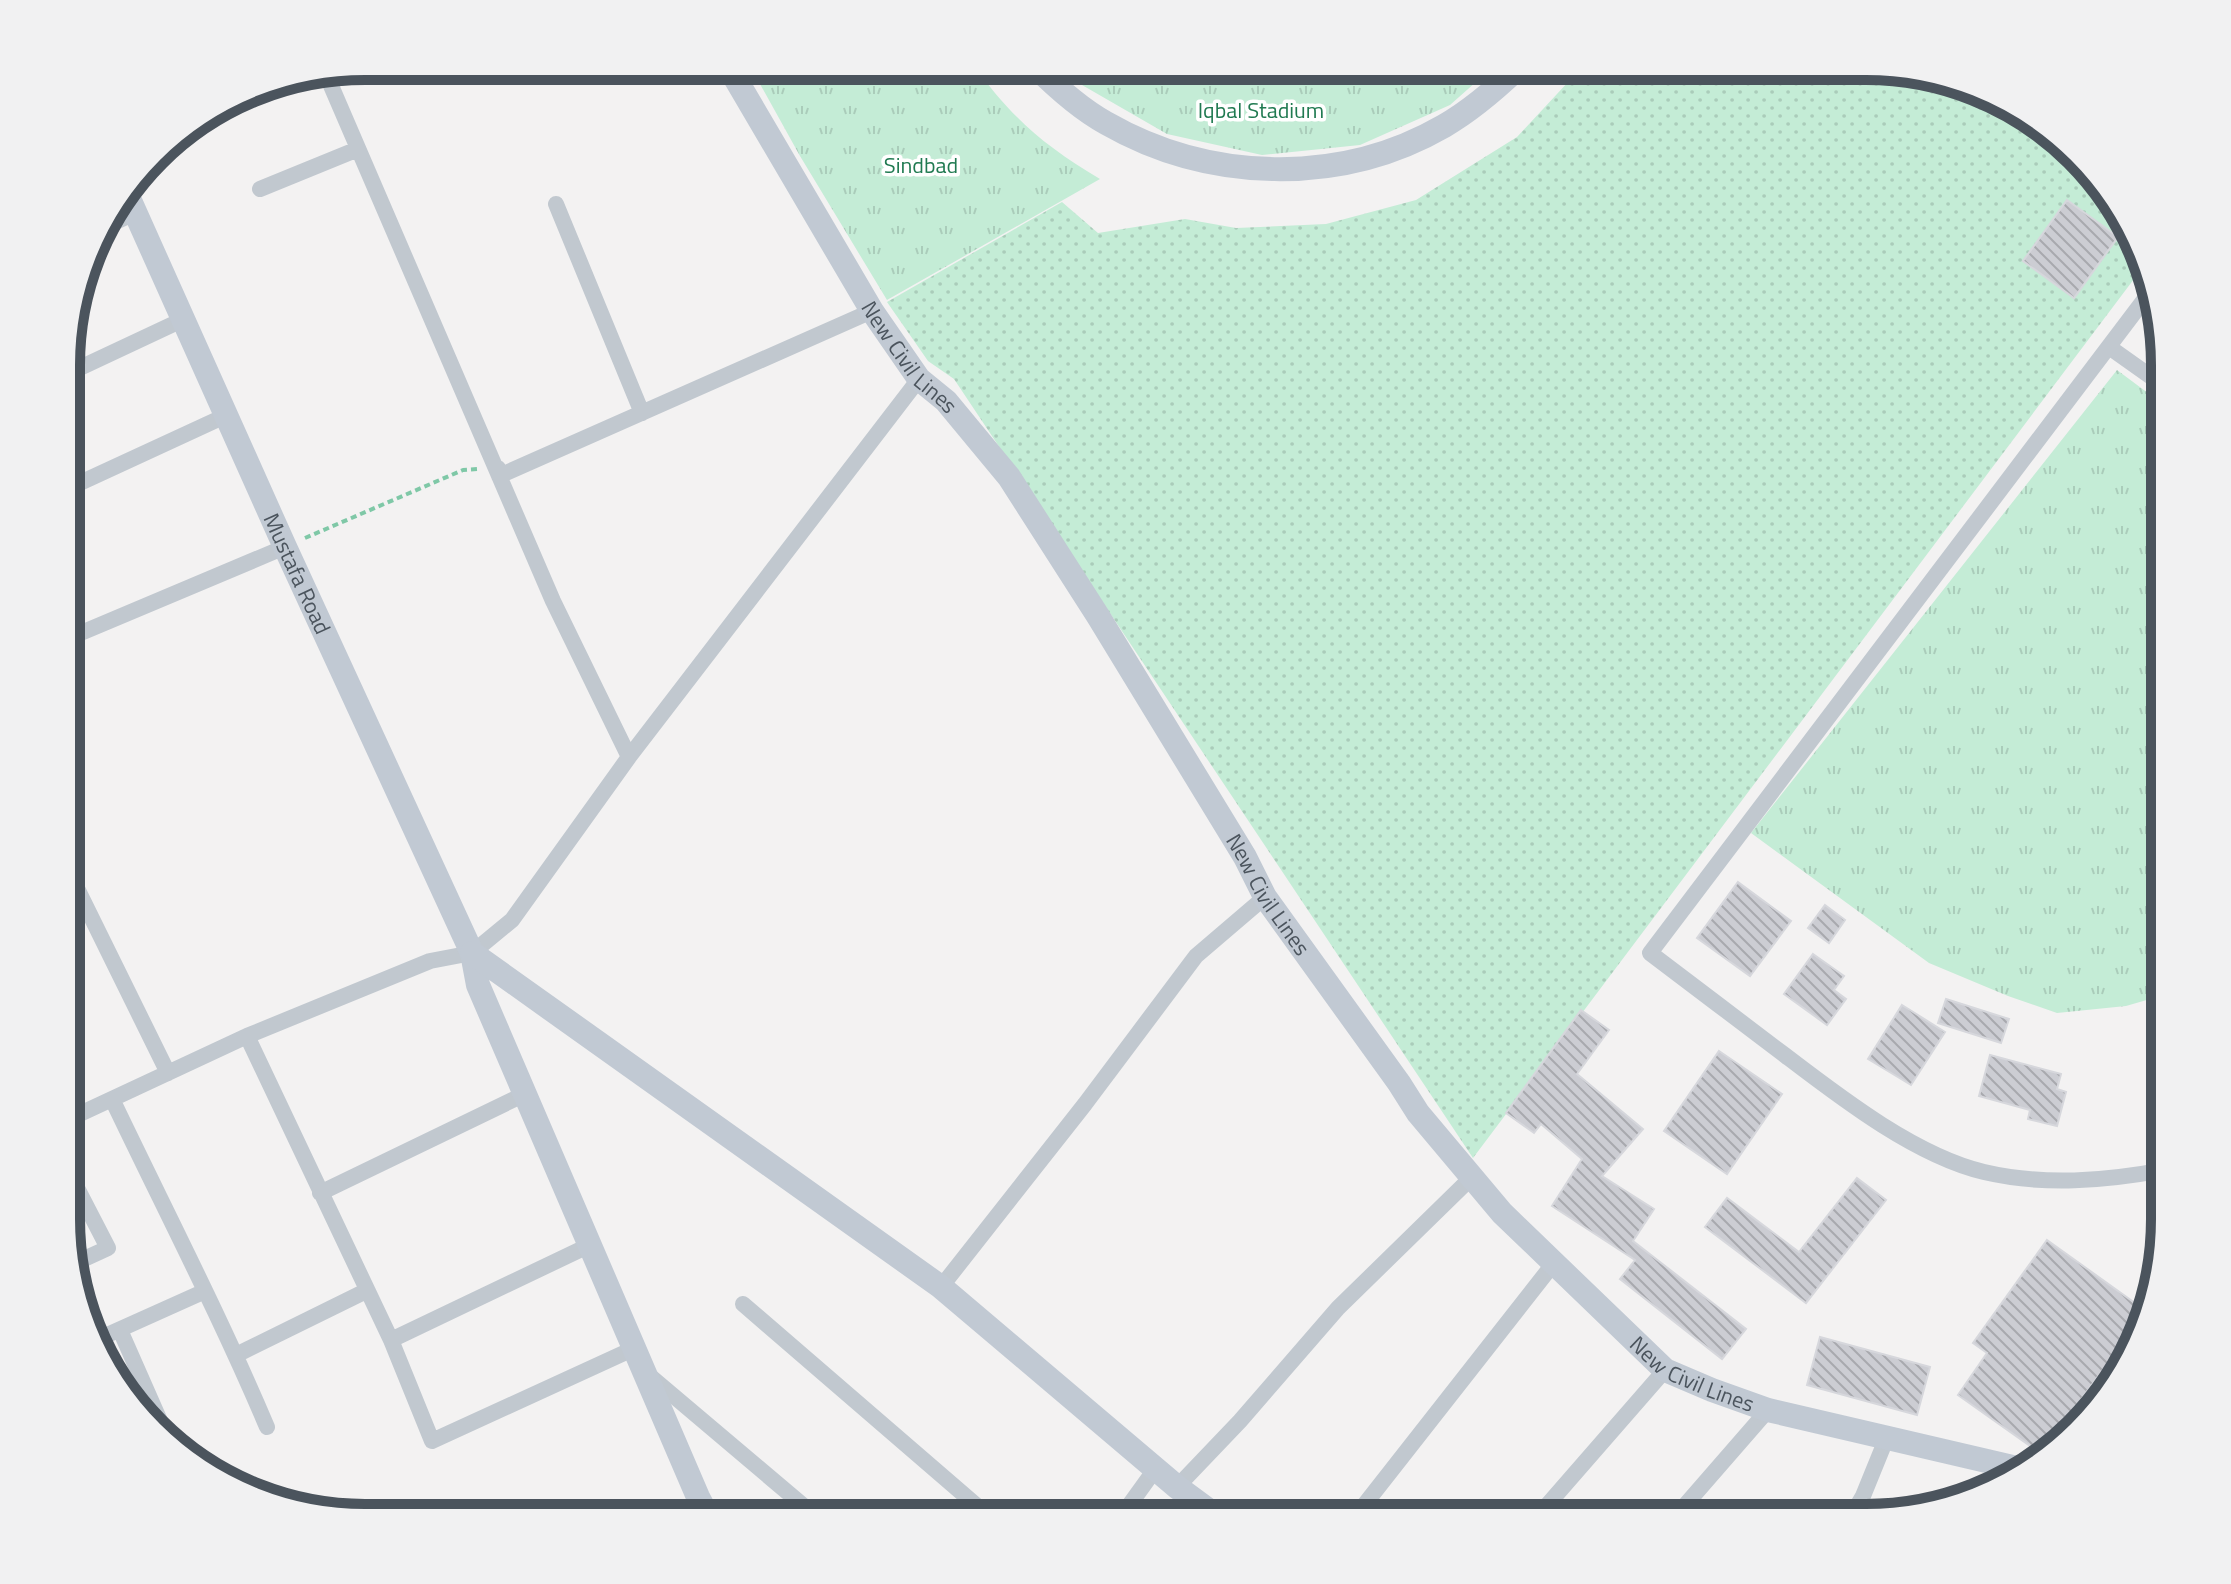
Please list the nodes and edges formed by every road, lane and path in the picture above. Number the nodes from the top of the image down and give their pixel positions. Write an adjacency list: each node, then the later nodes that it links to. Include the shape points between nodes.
1 (736, 80): 10 (street, New Civil Lines)
2 (1049, 80): 3 (street, via 1105,123 1150,145 1198,161 1298,170 1348,163 1397,148 1443,127)
3 (1505, 80)
4 (329, 82): 5 (street)
5 (358, 149): 6 (street); 18 (street)
6 (260, 189)
7 (131, 203): 11 (street, Mustafa Road)
8 (556, 204): 16 (street)
9 (2144, 301): 12 (street)
10 (872, 311): 15 (street, New Civil Lines); 16 (street)
11 (182, 320): 13 (street); 17 (street, Mustafa Road)
12 (2109, 347): 14 (street); 31 (street, via 1650,953 1839,1096 1917,1146 1983,1172 2056,1182)
13 (80, 368)
14 (2150, 376)
15 (919, 379): 22 (street); 24 (street, New Civil Lines, via 946,401 1009,477)
16 (642, 413): 18 (street)
17 (225, 416): 19 (street); 20 (street, Mustafa Road)
18 (499, 472): 20 (path, via 463,470); 22 (street, via 553,601)
19 (80, 483)
20 (285, 547): 21 (street); 25 (street, Mustafa Road)
21 (80, 633)
22 (629, 757): 25 (street, via 512,920)
23 (81, 896): 27 (street)
24 (1265, 897): 32 (street, New Civil Lines, via 1418,1113); 38 (street, via 1196,956)
25 (472, 953): 26 (street, via 430,961); 28 (street, Mustafa Road, via 478,985); 38 (street)
26 (247, 1036): 27 (street); 33 (street)
27 (168, 1073): 29 (street)
28 (525, 1094): 33 (street); 35 (street, Mustafa Road)
29 (112, 1099): 30 (street); 40 (street)
30 (81, 1113)
31 (2151, 1172)
32 (1472, 1177): 37 (street, New Civil Lines); 55 (street, via 1338,1308)
33 (320, 1193): 39 (street)
34 (81, 1196): 36 (street, via 108,1248)
35 (590, 1245): 44 (street); 45 (street, Mustafa Road)
36 (83, 1260)
37 (1554, 1263): 47 (street, New Civil Lines); 61 (street)
38 (941, 1287): 54 (street)
39 (366, 1291): 44 (street); 46 (street)
40 (203, 1292): 42 (street); 46 (street)
41 (743, 1304): 58 (street)
42 (120, 1330): 43 (street); 49 (street)
43 (105, 1336)
44 (391, 1340): 45 (street, via 432,1441)
45 (635, 1348): 48 (street, Mustafa Road)
46 (236, 1355): 51 (street)
47 (1665, 1370): 50 (street, New Civil Lines); 62 (street)
48 (646, 1372): 56 (street, Mustafa Road); 57 (street)
49 (144, 1399)
50 (1768, 1410): 52 (street, New Civil Lines); 63 (street)
51 (267, 1427)
52 (1887, 1437): 53 (street, New Civil Lines); 64 (street)
53 (2009, 1466)
54 (1156, 1468): 55 (street); 59 (street)
55 (1177, 1487): 60 (street)
56 (702, 1504)
57 (802, 1504)
58 (975, 1504)
59 (1130, 1504)
60 (1200, 1504)
61 (1365, 1504)
62 (1548, 1504)
63 (1686, 1504)
64 (1858, 1504)

